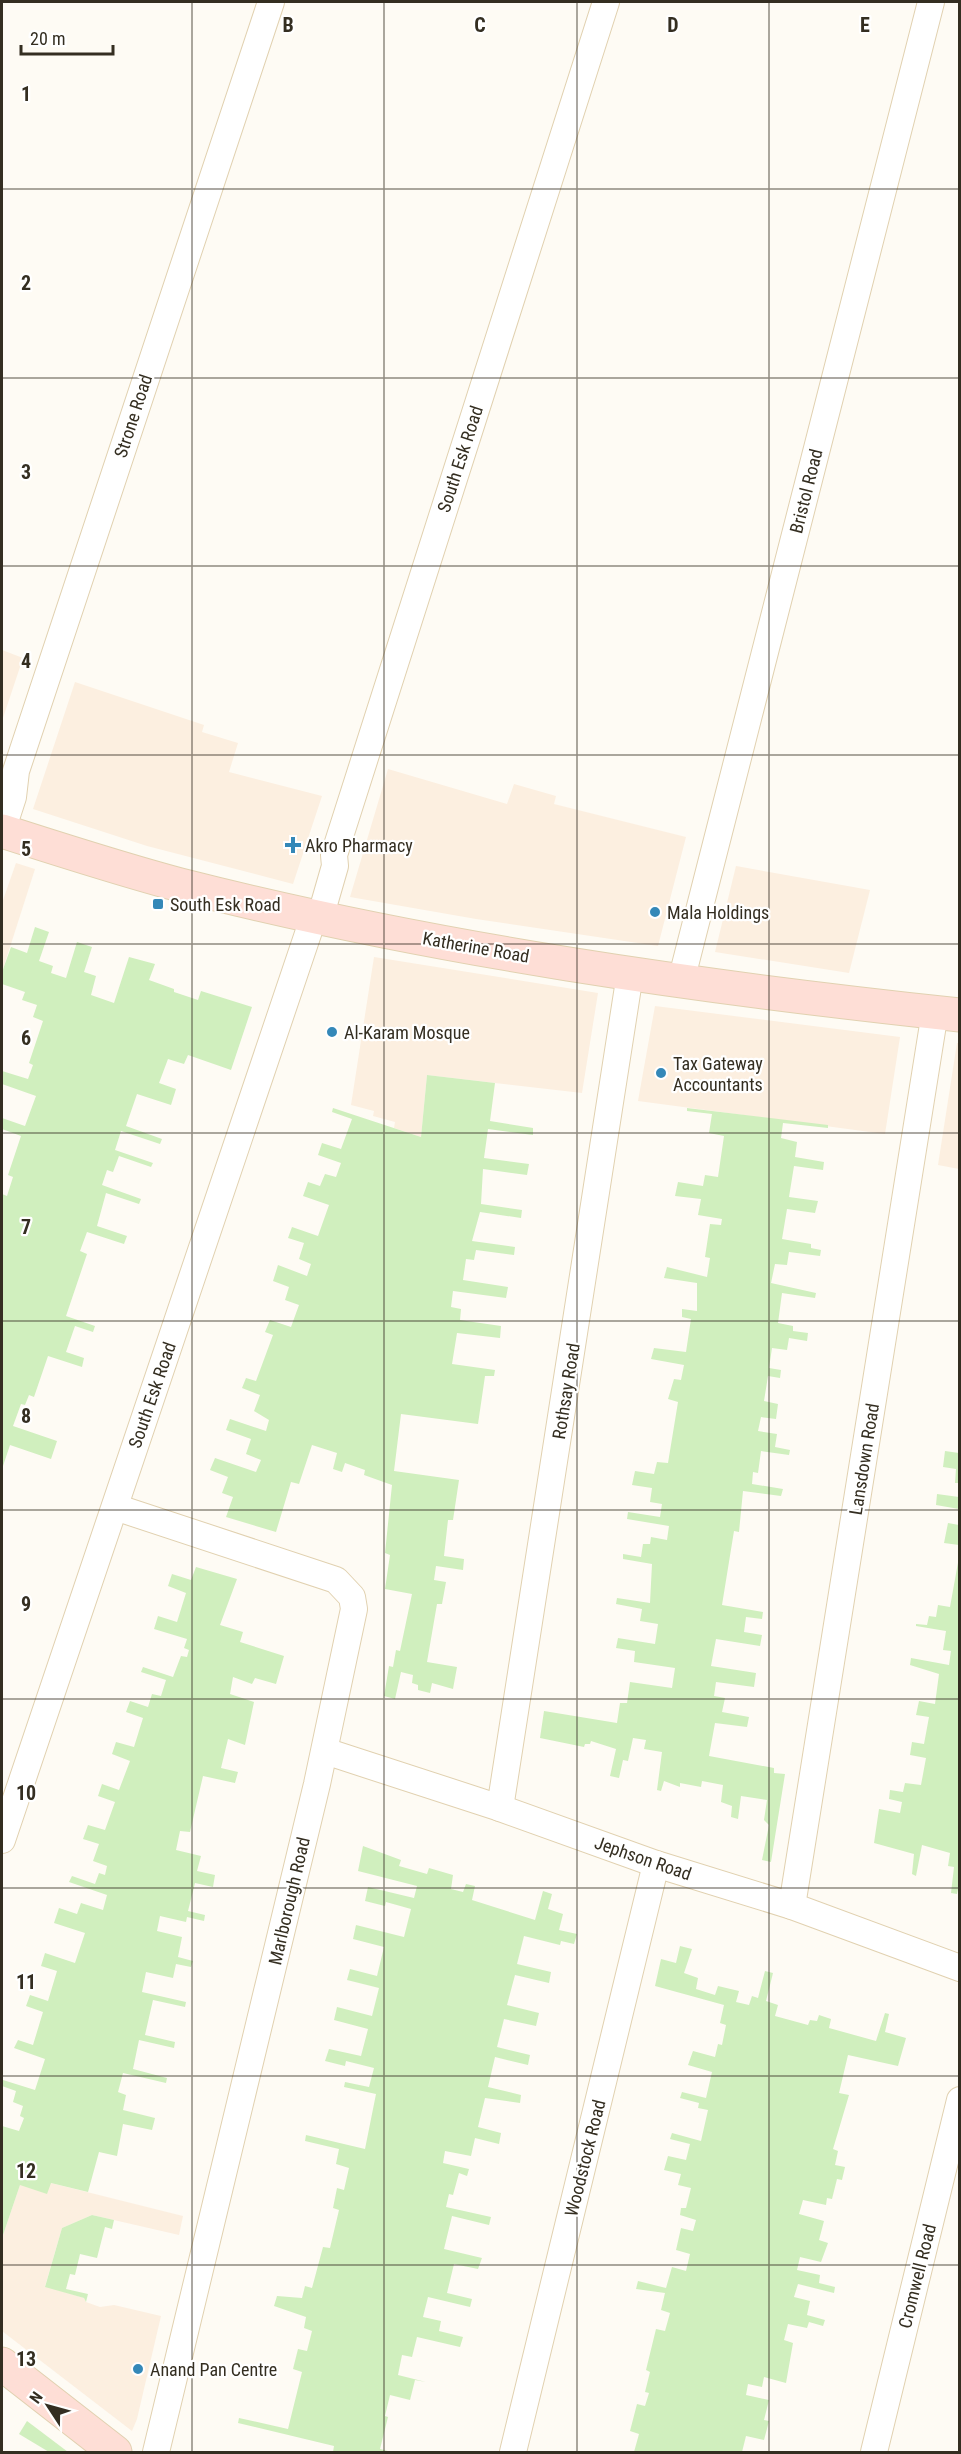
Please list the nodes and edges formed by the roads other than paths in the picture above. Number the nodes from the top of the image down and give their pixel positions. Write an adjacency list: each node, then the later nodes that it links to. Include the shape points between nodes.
1 (271, 2): 4 (street, Strone Road, via 16,771)
2 (606, 2): 5 (street, South Esk Road, via 333,855 335,866)
3 (931, 2): 7 (street, Bristol Road)
4 (2, 831): 5 (main road, Katherine Road, via 139,874)
5 (317, 917): 6 (main road, Katherine Road); 9 (street, South Esk Road)
6 (630, 974): 7 (main road, Katherine Road); 11 (street, Rothsay Road)
7 (681, 981): 8 (main road, Katherine Road)
8 (947, 1014): 14 (street, Lansdown Road)
9 (115, 1507): 10 (street, Marlborough Road, via 336,1580 345,1587 354,1609); 12 (street, South Esk Road)
10 (325, 1751): 11 (street, Jephson Road); 19 (street, Marlborough Road)
11 (500, 1808): 13 (street, Jephson Road)
12 (2, 1840)
13 (656, 1864): 14 (street, Jephson Road); 20 (street, Woodstock Road)
14 (792, 1906): 15 (street, Jephson Road)
15 (960, 1968)
16 (960, 2100): 21 (street, Cromwell Road)
17 (4, 2370): 18 (main road)
18 (115, 2452)
19 (156, 2452)
20 (513, 2452)
21 (874, 2452)

